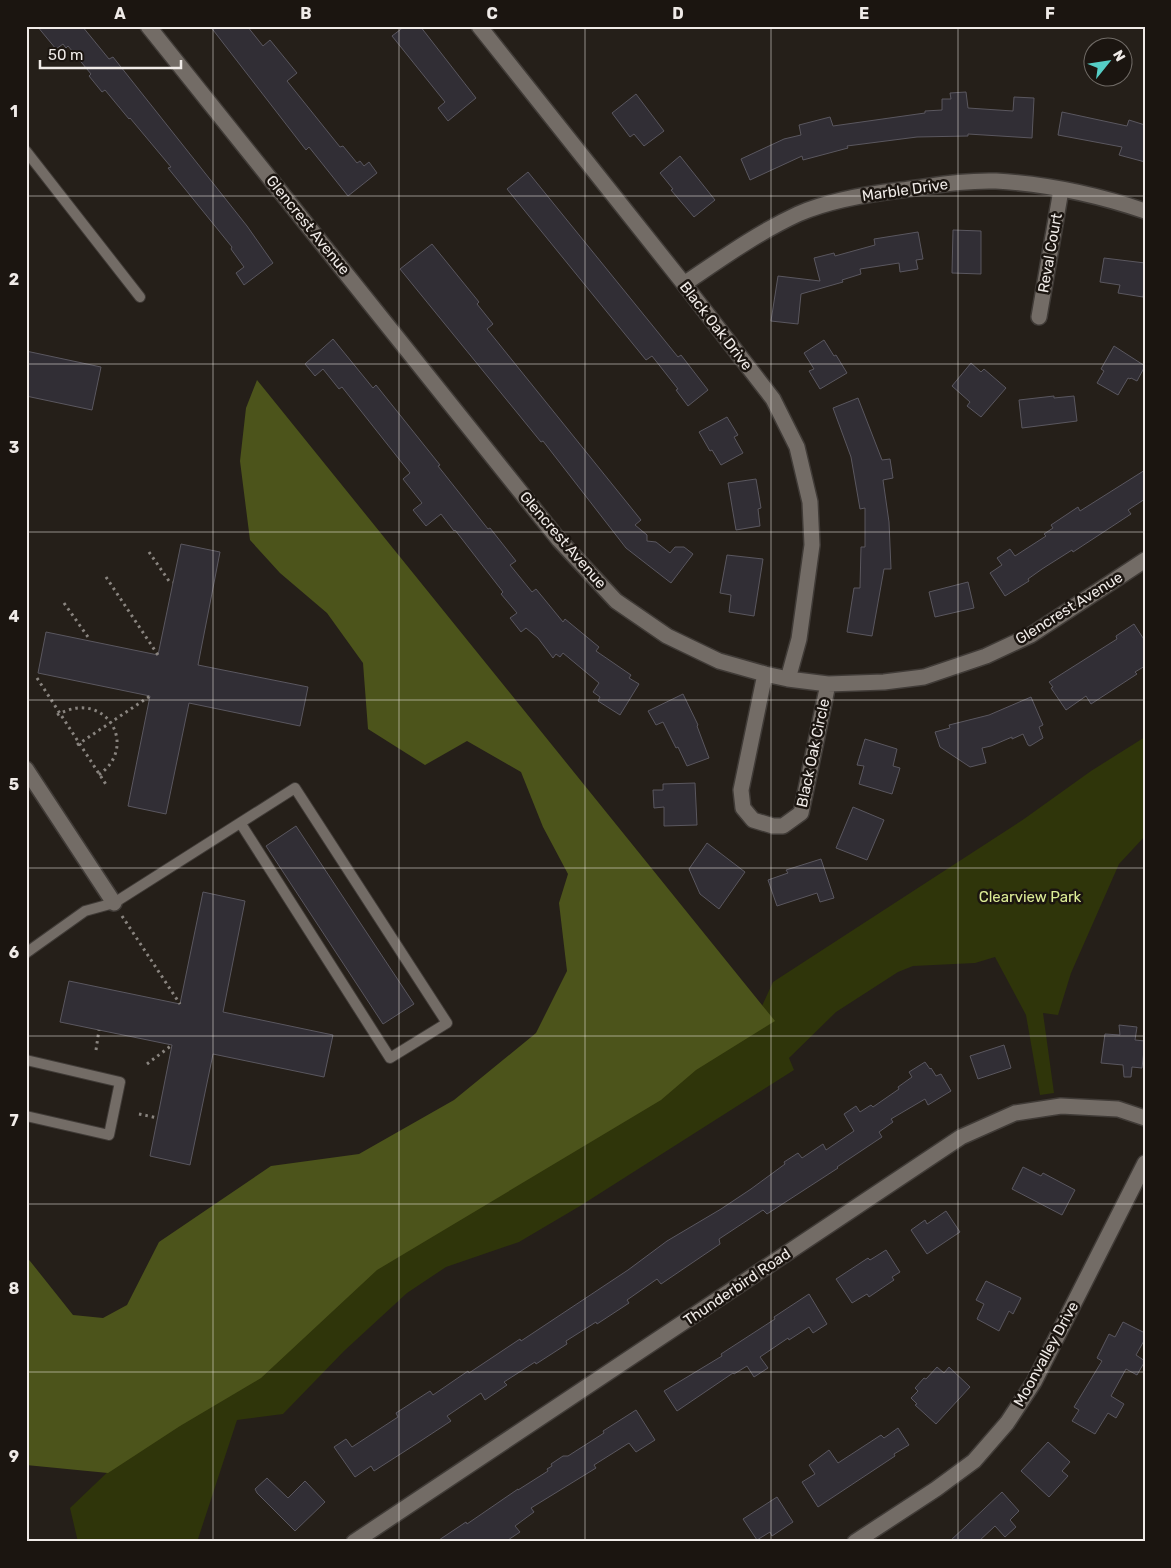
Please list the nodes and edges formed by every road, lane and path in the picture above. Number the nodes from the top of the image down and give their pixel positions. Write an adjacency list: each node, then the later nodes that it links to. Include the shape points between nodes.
1 (148, 26): 16 (street, Glencrest Avenue, via 559,540 616,601 668,636 719,661)
2 (479, 26): 6 (street, Black Oak Drive)
3 (26, 151): 7 (lane)
4 (1061, 190): 5 (street, Marble Drive); 6 (street, Marble Drive, via 996,182 960,182 876,193 831,203 799,214 752,237); 8 (street, Reval Court)
5 (1145, 212)
6 (684, 284): 18 (street, Black Oak Drive, via 773,399 797,447 810,502 812,545 799,639)
7 (140, 297)
8 (1039, 317)
9 (150, 552): 12 (path, via 168,581)
10 (1145, 560): 19 (street, Glencrest Avenue, via 1031,635 986,656 924,677)
11 (106, 578): 15 (path)
12 (173, 582)
13 (64, 603): 14 (path)
14 (88, 640)
15 (158, 655)
16 (765, 674): 18 (street, Glencrest Avenue); 19 (street, Black Oak Circle, via 740,790 743,808 753,820 773,826 783,826 801,813)
17 (37, 678): 21 (path)
18 (788, 679): 19 (street, Glencrest Avenue)
19 (828, 684)
20 (150, 696): 22 (path)
21 (59, 714): 22 (path, via 77,706 91,708); 23 (path)
22 (111, 722): 23 (path); 25 (path, via 117,738 116,750 111,764)
23 (78, 744): 25 (path)
24 (26, 770): 28 (street)
25 (99, 775): 26 (path)
26 (107, 786)
27 (241, 824): 27 (lane, via 390,1058 447,1023 295,788); 28 (lane)
28 (114, 903): 29 (lane, via 85,911); 30 (path)
29 (26, 953)
30 (180, 1004)
31 (99, 1030): 33 (path)
32 (172, 1045): 35 (path)
33 (96, 1050)
34 (26, 1060): 37 (lane, via 120,1082 109,1135)
35 (147, 1064)
36 (139, 1114): 38 (path)
37 (26, 1116)
38 (158, 1118)
39 (1145, 1118): 41 (street, Thunderbird Road, via 1118,1109 1061,1106 1015,1113 961,1137)
40 (1145, 1163): 42 (street, Moonvalley Drive, via 1034,1382 1007,1423 974,1461)
41 (354, 1542)
42 (855, 1542)

